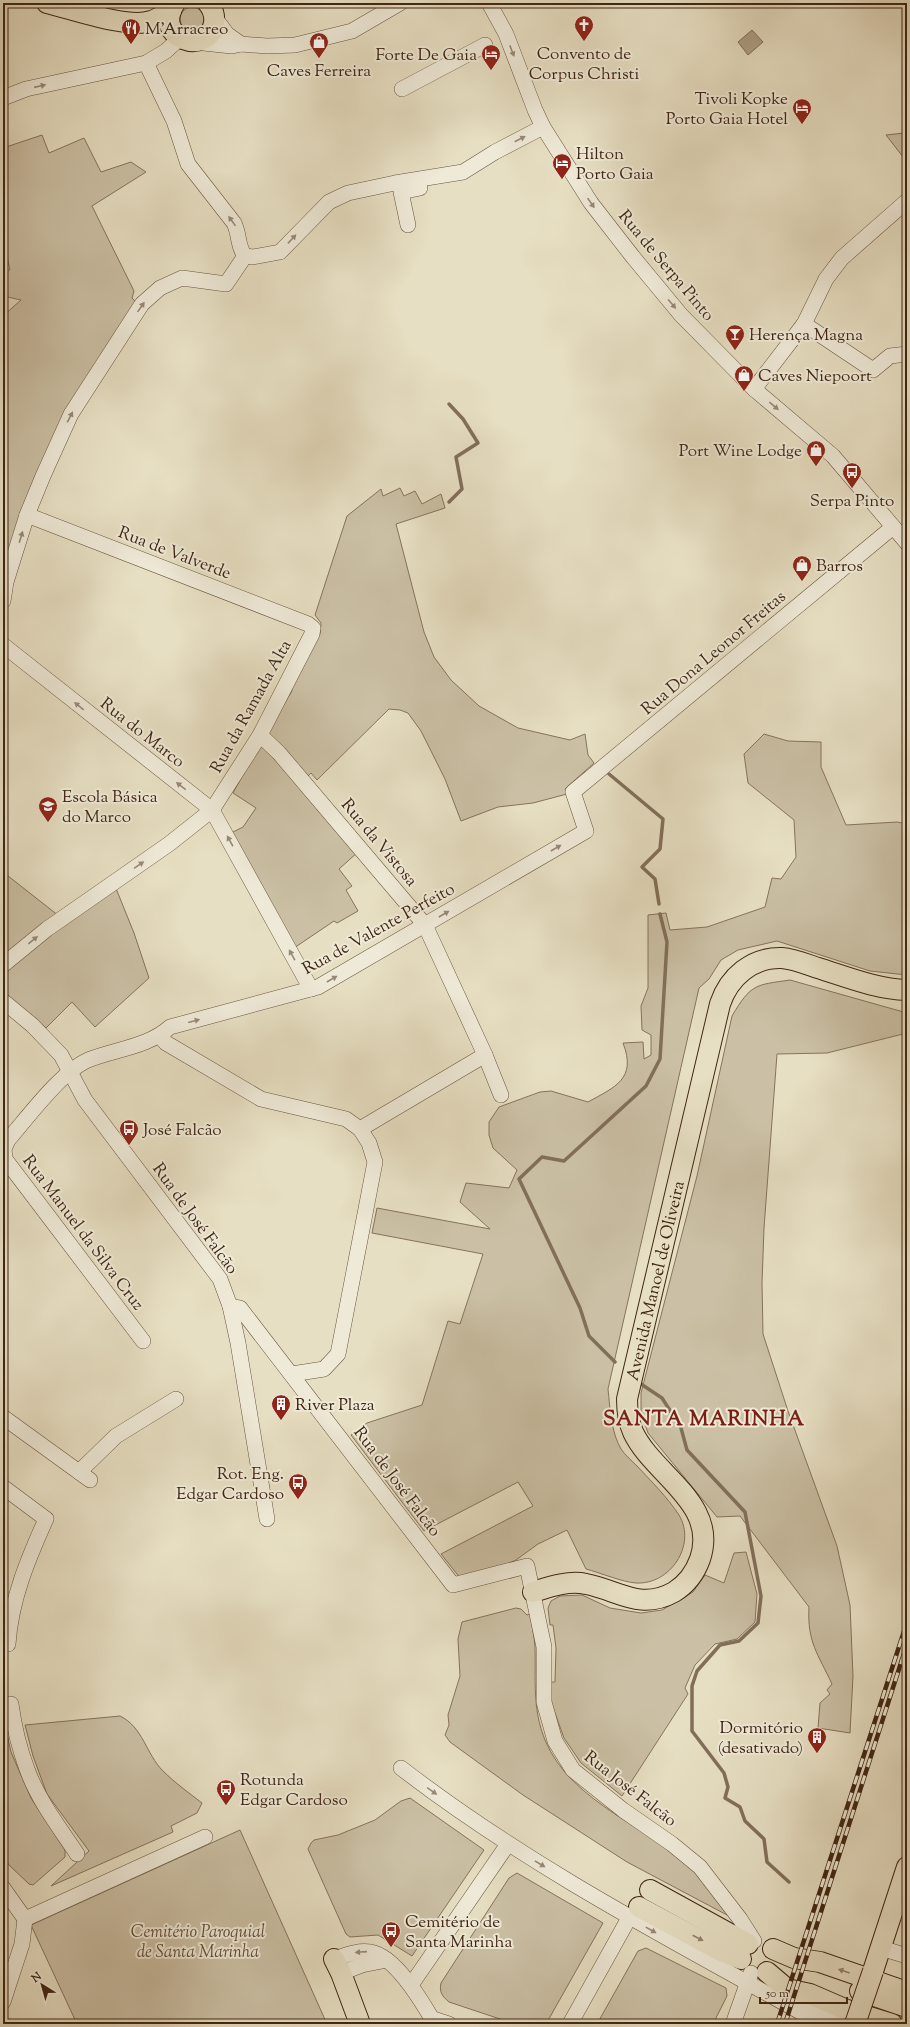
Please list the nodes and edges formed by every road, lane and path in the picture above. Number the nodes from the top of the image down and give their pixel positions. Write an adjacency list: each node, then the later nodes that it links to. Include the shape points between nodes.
1 (47, 3): 5 (main road, via 112,20)
2 (400, 3): 7 (street, via 362,26 341,35 281,46)
3 (489, 3): 6 (street, Rua de Serpa Pinto)
4 (212, 10): 5 (main road, via 213,26 209,34 202,39); 7 (street, via 227,34)
5 (178, 24): 7 (street, via 232,46); 8 (street, via 166,51)
6 (506, 34): 9 (street); 11 (street, Rua de Serpa Pinto, one-way to 11)
7 (241, 44)
8 (146, 63): 10 (street, one-way to 8, via 33,88); 15 (street, one-way to 8, via 234,223 188,164 174,121)
9 (402, 89)
10 (3, 98)
11 (543, 127): 12 (street, one-way to 11); 18 (street, Rua de Serpa Pinto, one-way to 18, via 591,203 633,257 681,315)
12 (495, 152): 14 (street, via 496,161 462,182 401,192); 15 (street, one-way to 12, via 280,252 328,202 348,193 463,172)
13 (907, 202): 16 (street, via 842,258 826,279)
14 (408, 225)
15 (245, 256): 19 (street, one-way to 15, via 71,414 142,304 160,288 182,278 226,284)
16 (804, 324): 17 (street, via 873,370 890,356); 18 (street)
17 (907, 354)
18 (754, 389): 20 (street, Rua de Serpa Pinto, one-way to 20, via 833,456)
19 (28, 515): 22 (street, one-way to 19, via 6,582); 23 (street, Rua de Valverde)
20 (893, 527): 21 (street, Rua de Serpa Pinto); 26 (street, Rua Dona Leonor Freitas)
21 (907, 543)
22 (3, 601)
23 (308, 624): 25 (street, Rua da Ramada Alta, via 313,628 312,634)
24 (3, 645): 27 (street, Rua do Marco, one-way to 24)
25 (260, 735): 27 (street, Rua da Ramada Alta); 28 (street, Rua da Vistosa, via 279,753)
26 (593, 775): 28 (street, Rua de Valente Perfeito, one-way to 26, via 586,830 573,792)
27 (212, 810): 29 (street, Rua da Ramada Alta, one-way to 27, via 47,929 169,844); 30 (street, Rua do Marco, one-way to 27)
28 (425, 925): 30 (street, Rua de Valente Perfeito, one-way to 28, via 318,987); 34 (street, Rua da Vistosa)
29 (3, 965)
30 (310, 989): 33 (street, Rua de Valente Perfeito, one-way to 30, via 170,1027)
31 (907, 990): 47 (main road, Avenida Manoel de Oliveira, via 874,986 781,958 762,961 746,968 727,988 718,1012 627,1399 629,1422 637,1440 690,1501 699,1516 704,1535 702,1555 695,1572 682,1586 674,1592 654,1598 625,1597 578,1583)
32 (3, 1001): 35 (street, Rua de José Falcão, via 32,1025 61,1055)
33 (160, 1036): 35 (street, Rua de Valente Perfeito, via 87,1061); 37 (street, via 166,1044 261,1099 346,1119)
34 (486, 1055): 36 (street, Rua da Vistosa); 37 (street)
35 (71, 1072): 38 (street, Rua de José Falcão, via 85,1100 220,1279); 40 (street, Rua Manuel da Silva Cruz, via 55,1085 8,1140 4,1149 5,1159)
36 (501, 1095)
37 (360, 1129): 42 (street, via 369,1143 375,1162 338,1354 324,1369)
38 (230, 1306): 39 (street, Rua de José Falcão, via 240,1308); 41 (street)
39 (260, 1333): 41 (street, via 246,1335); 42 (street, Rua de José Falcão)
40 (143, 1341)
41 (238, 1344): 46 (street)
42 (292, 1374): 47 (street, Rua de José Falcão, via 452,1585 527,1566)
43 (176, 1398): 44 (street, via 116,1436 84,1476)
44 (3, 1418)
45 (3, 1487): 48 (street, via 46,1519 25,1566 10,1620)
46 (267, 1519)
47 (533, 1592): 62 (street, Rua José Falcão, via 544,1647 544,1702 555,1741 572,1770 700,1867 740,1919)
48 (8, 1644)
49 (7, 1704): 53 (street, via 27,1770 41,1798)
50 (401, 1768): 52 (street, one-way to 52)
51 (205, 1837): 58 (street)
52 (508, 1844): 57 (street, one-way to 57); 64 (street)
53 (77, 1854)
54 (907, 1868): 59 (main road)
55 (3, 1888): 58 (street)
56 (650, 1890): 62 (main road)
57 (634, 1912): 62 (main road, one-way to 62); 72 (street)
58 (25, 1919): 67 (street, via 22,1944)
59 (881, 1948): 60 (street); 76 (main road, bridge)
60 (907, 1956)
61 (794, 1958): 62 (main road, via 773,1949 774,1965); 66 (main road, one-way to 61, via 820,1962); 68 (main road, via 816,1976)
62 (751, 1962): 65 (main road); 73 (street); 74 (street)
63 (338, 1966): 64 (street, via 387,1960); 70 (main road)
64 (411, 1986): 69 (street)
65 (787, 1988): 75 (street, via 804,2002); 77 (main road)
66 (907, 1992)
67 (3, 2002)
68 (907, 2007)
69 (433, 2021): 71 (street)
70 (360, 2024)
71 (449, 2024)
72 (570, 2024)
73 (733, 2024)
74 (822, 2024)
75 (849, 2024)
76 (855, 2024)
77 (892, 2024)

